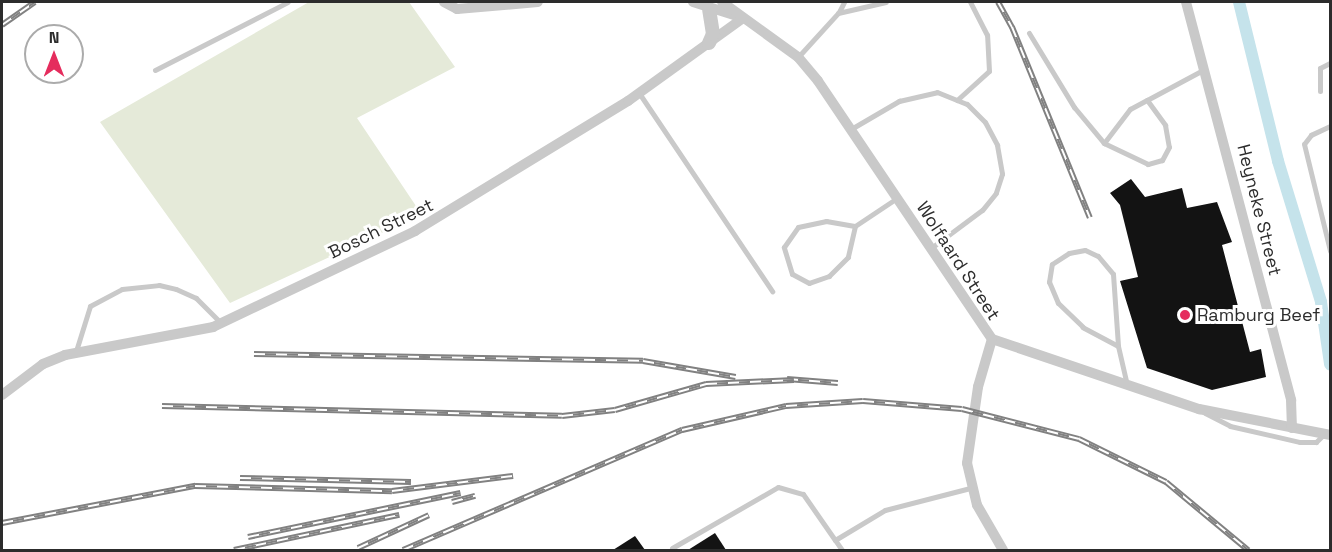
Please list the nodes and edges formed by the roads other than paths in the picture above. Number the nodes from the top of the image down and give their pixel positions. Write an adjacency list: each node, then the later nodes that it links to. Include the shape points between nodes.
1 (288, 2): 19 (lane)
2 (444, 2): 10 (street, via 457,9)
3 (538, 2): 10 (street)
4 (693, 2): 11 (street, Wolfaard Street)
5 (722, 2): 13 (street, Wolfaard Street)
6 (844, 2): 12 (lane)
7 (886, 2): 12 (lane)
8 (970, 2): 22 (lane, via 987,35 990,71)
9 (1186, 2): 18 (street, Heyneke Street)
10 (496, 4)
11 (709, 10): 13 (street, Wolfaard Street); 15 (street)
12 (838, 13): 16 (lane)
13 (743, 18): 15 (street, Bosch Street); 16 (street, Wolfaard Street)
14 (1029, 33): 26 (lane, via 1074,107)
15 (709, 43): 21 (street, Bosch Street)
16 (798, 57): 25 (street, Wolfaard Street)
17 (1330, 63): 20 (lane, via 1320,68)
18 (1206, 69): 23 (lane); 39 (street, Heyneke Street, via 1291,399)
19 (155, 70)
20 (1320, 91)
21 (639, 93): 31 (lane); 32 (street, Bosch Street, via 458,209)
22 (957, 100): 25 (lane, via 937,92 916,94); 29 (lane, via 985,122 997,145 1002,174 996,193 982,210)
23 (1147, 100): 26 (lane, via 1123,115); 26 (lane, via 1165,125 1169,147 1162,160 1140,162)
24 (1330, 126): 30 (lane, via 1311,135 1304,144)
25 (851, 129): 27 (street, Wolfaard Street)
26 (1104, 143)
27 (897, 198): 28 (lane); 29 (street, Wolfaard Street)
28 (855, 226): 28 (lane, via 826,221 798,227 784,248 792,274 809,283 829,276 848,257)
29 (931, 248): 33 (street, Wolfaard Street)
30 (1330, 251)
31 (772, 291)
32 (222, 323): 35 (street, Bosch Street, via 196,333); 35 (lane, via 196,298 176,289 159,285 122,289 90,306)
33 (992, 339): 36 (street, Wolfaard Street); 41 (street, via 967,451)
34 (1118, 346): 34 (lane, via 1113,274 1105,262 1085,250 1069,253 1052,264 1049,282 1058,303 1083,327); 36 (lane)
35 (76, 351): 37 (street, Bosch Street, via 43,364)
36 (1128, 385): 38 (street, Wolfaard Street)
37 (2, 395)
38 (1199, 409): 39 (street, Wolfaard Street); 40 (lane, via 1230,426 1279,438 1311,443)
39 (1292, 428): 40 (street, Wolfaard Street)
40 (1328, 435)
41 (970, 488): 42 (lane, via 905,502); 45 (street)
42 (835, 540): 43 (lane, via 803,494 778,487); 44 (lane)
43 (672, 548)
44 (842, 550)
45 (1003, 550)

